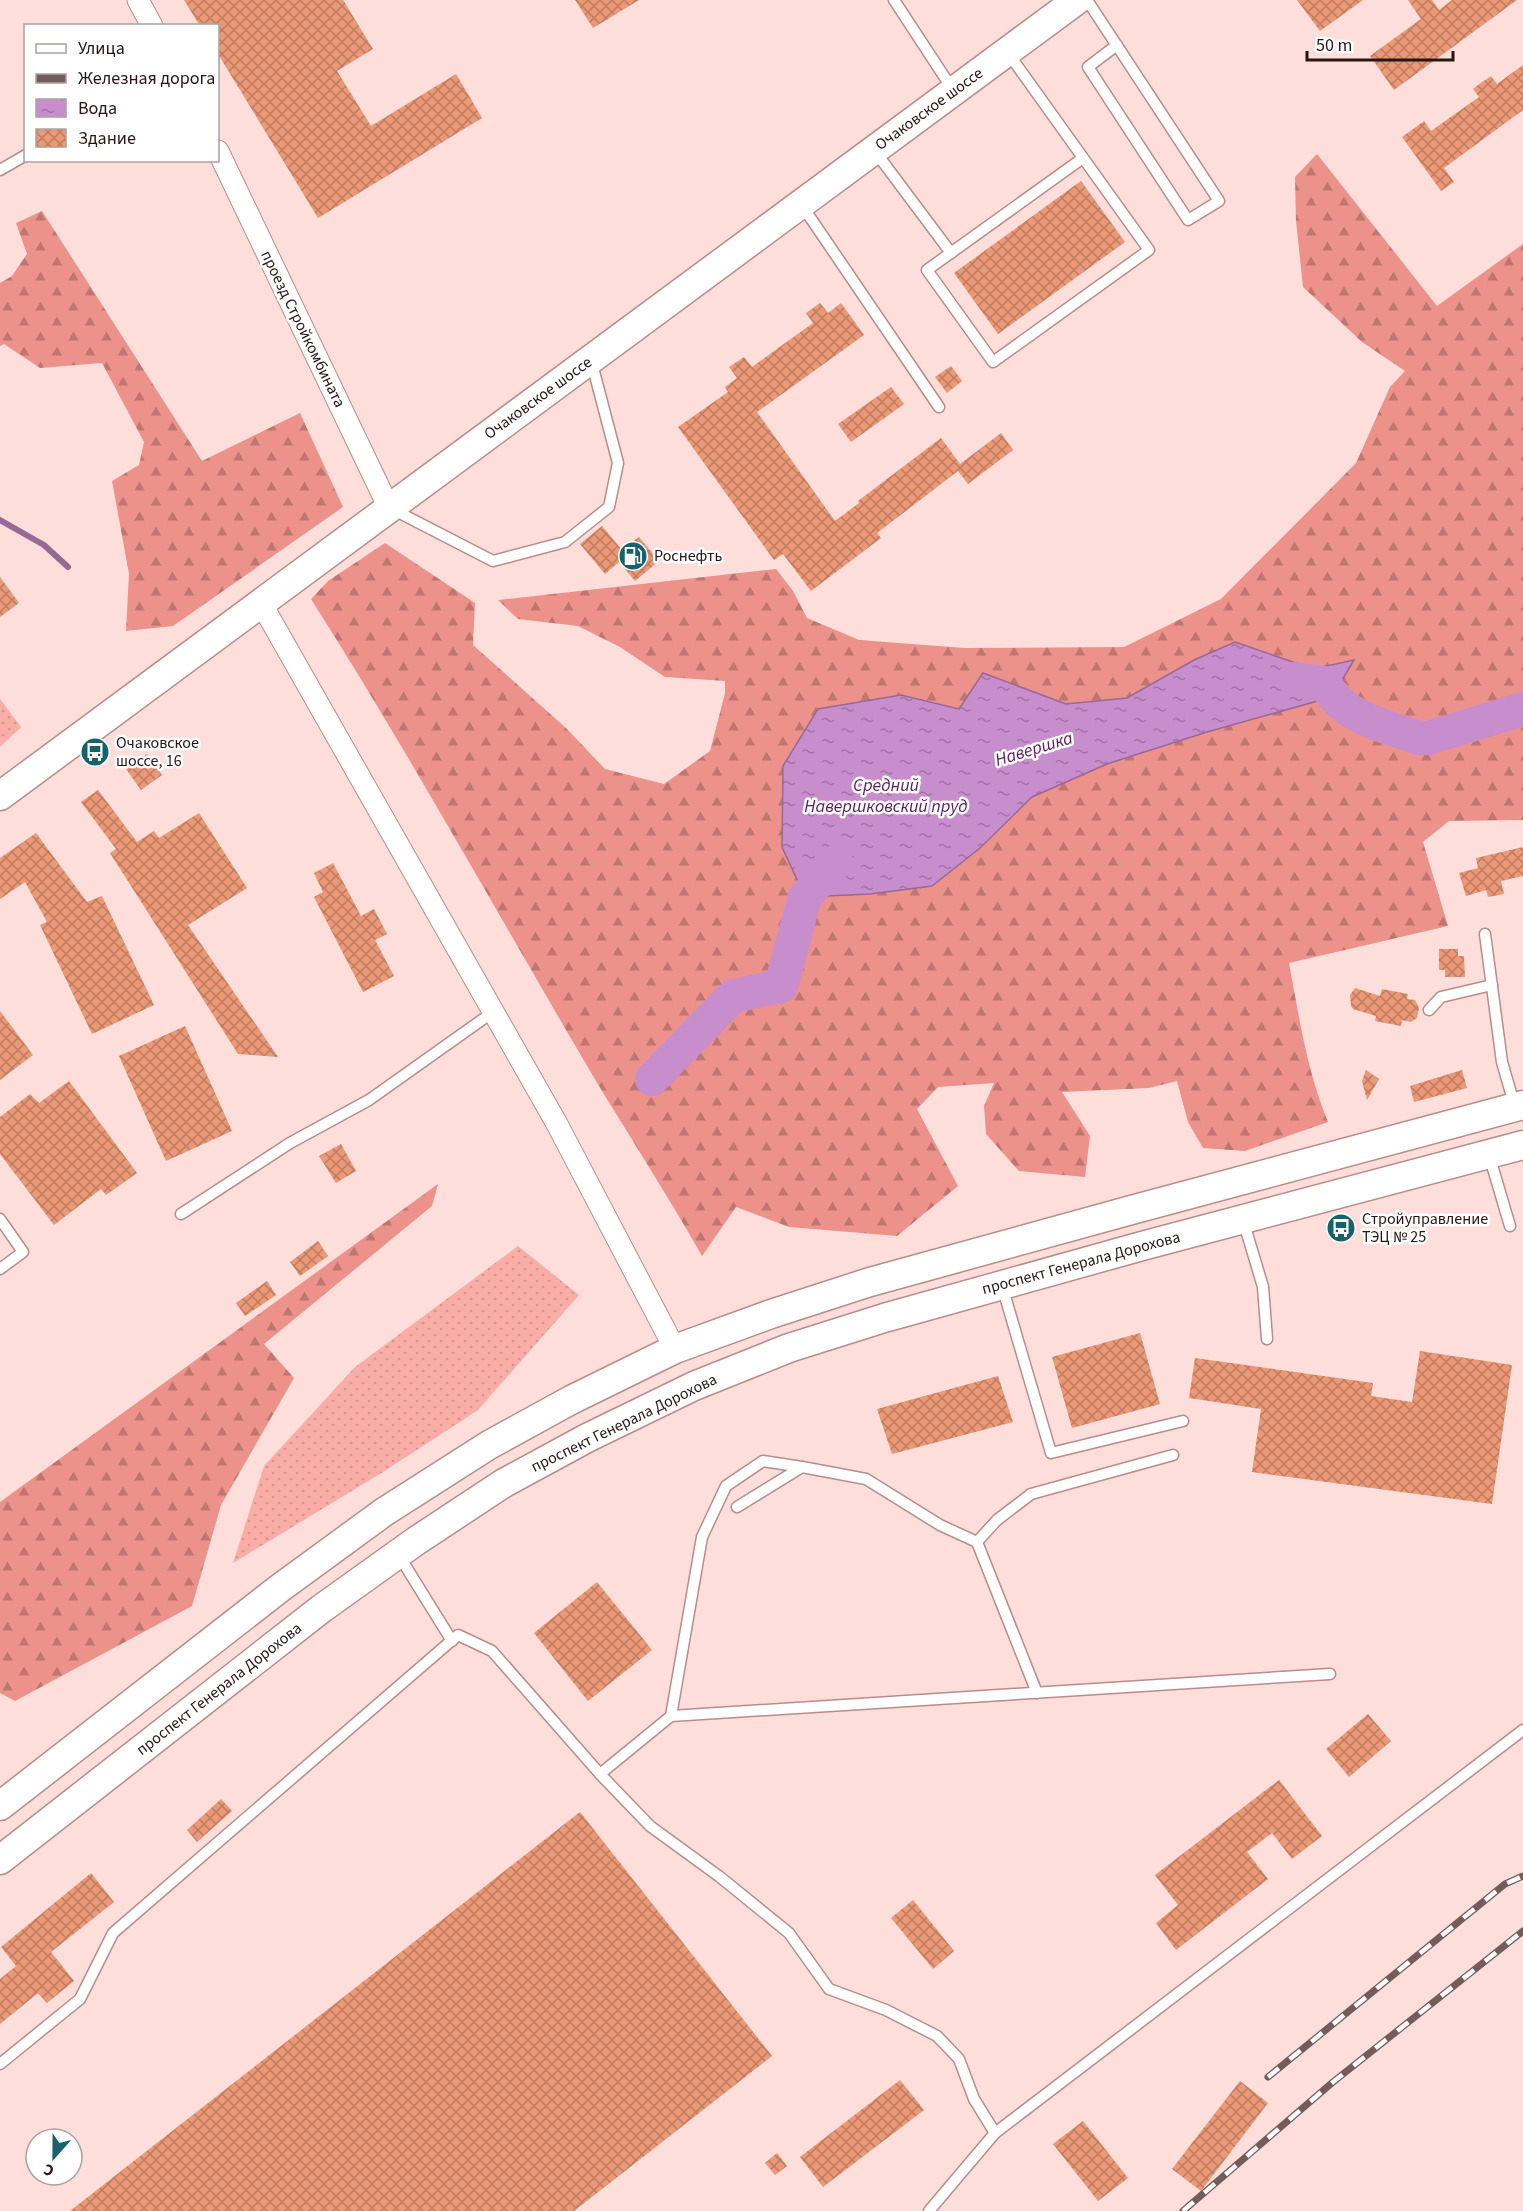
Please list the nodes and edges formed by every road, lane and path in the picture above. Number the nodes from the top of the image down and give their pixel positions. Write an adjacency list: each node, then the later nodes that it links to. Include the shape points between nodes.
1 (138, 0): 5 (street)
2 (894, 0): 8 (lane)
3 (1077, 0): 7 (main road, Очаковское шоссе)
4 (1087, 0): 6 (lane)
5 (151, 24)
6 (1117, 45): 6 (lane, via 1219,201 1188,220 1088,67)
7 (1007, 52): 8 (main road, Очаковское шоссе); 12 (lane)
8 (953, 91): 9 (main road, Очаковское шоссе)
9 (874, 150): 14 (main road, Очаковское шоссе); 15 (lane)
10 (219, 153): 18 (street, проезд Стройкомбината)
11 (24, 156): 13 (lane)
12 (1083, 158): 15 (lane); 15 (lane, via 1149,250 993,362 927,270)
13 (0, 170)
14 (801, 204): 16 (main road, Очаковское шоссе); 17 (lane)
15 (951, 253)
16 (590, 359): 18 (main road, Очаковское шоссе); 18 (lane, via 618,463 609,507 565,542 493,561)
17 (939, 407)
18 (389, 508): 19 (main road, Очаковское шоссе)
19 (261, 603): 20 (main road, Очаковское шоссе); 24 (street)
20 (0, 796)
21 (1485, 934): 22 (lane)
22 (1492, 985): 23 (lane, via 1441,997); 25 (lane, via 1502,1062)
23 (1429, 1010)
24 (493, 1012): 28 (lane, via 369,1100 290,1143); 35 (street, via 557,1124)
25 (1519, 1106): 35 (main road, via 870,1282)
26 (1523, 1145): 27 (main road, проспект Генерала Дорохова)
27 (1489, 1154): 30 (main road, проспект Генерала Дорохова); 31 (lane)
28 (181, 1214)
29 (0, 1219): 32 (lane, via 23,1252)
30 (1243, 1219): 33 (main road, проспект Генерала Дорохова); 34 (lane, via 1263,1287)
31 (1510, 1226)
32 (0, 1269)
33 (1002, 1285): 36 (lane, via 1051,1453); 41 (main road, проспект Генерала Дорохова, via 789,1348 694,1386 504,1483)
34 (1267, 1338)
35 (675, 1349): 48 (main road, via 489,1445 384,1512)
36 (1183, 1421)
37 (1173, 1455): 40 (lane, via 1031,1494 997,1520)
38 (802, 1467): 39 (lane); 40 (lane, via 866,1479 940,1526); 45 (lane, via 763,1461 726,1486 702,1537)
39 (737, 1506)
40 (977, 1542): 44 (lane)
41 (397, 1554): 42 (lane); 49 (main road, проспект Генерала Дорохова)
42 (452, 1641): 47 (lane, via 458,1635 492,1651); 50 (lane, via 113,1933 80,2000)
43 (1330, 1674): 44 (lane)
44 (1036, 1693): 45 (lane)
45 (670, 1716): 47 (lane)
46 (1522, 1734): 51 (lane)
47 (600, 1774): 51 (lane, via 650,1826 720,1876 789,1933 829,1989 886,2010 937,2036 959,2059 974,2099)
48 (0, 1806)
49 (0, 1860)
50 (0, 2064)
51 (995, 2133): 52 (lane)
52 (929, 2211)

